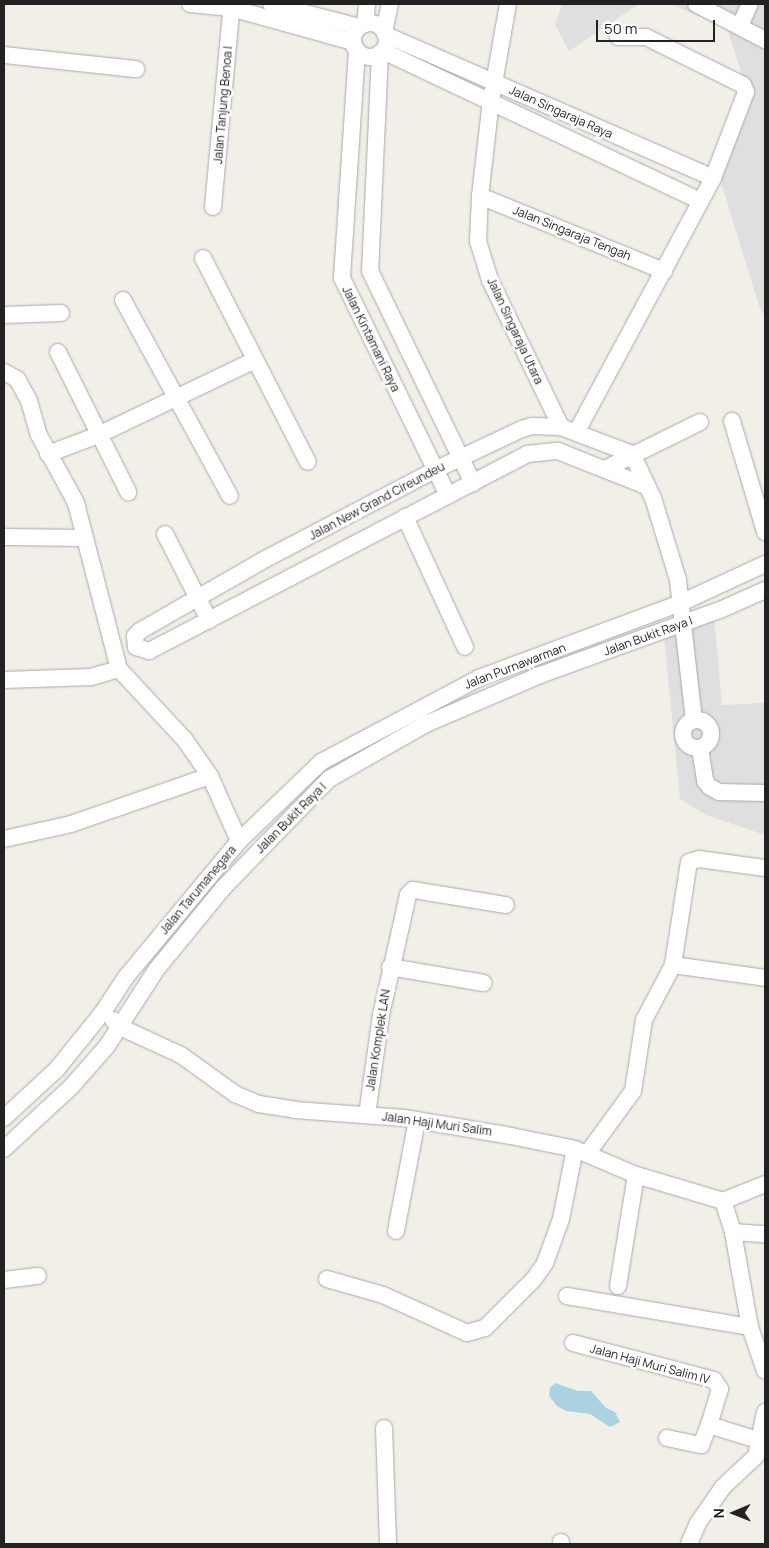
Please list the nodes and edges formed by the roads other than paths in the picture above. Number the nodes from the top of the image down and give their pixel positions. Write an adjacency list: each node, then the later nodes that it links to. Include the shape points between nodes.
1 (190, 4): 8 (street)
2 (271, 4): 10 (street)
3 (367, 4): 10 (street, Jalan Kintamani Raya)
4 (390, 4): 13 (street)
5 (508, 4): 16 (street, Jalan Singaraja Utara)
6 (696, 4): 9 (street)
7 (750, 4): 9 (street)
8 (232, 6): 10 (street); 23 (street, Jalan Tanjung Benoa I)
9 (740, 26): 12 (street)
10 (358, 36): 13 (street, via 376,24); 13 (street, via 368,57); 43 (street, Jalan Kintamani Raya, via 342,278)
11 (618, 37): 20 (street, via 646,37 746,87)
12 (765, 40)
13 (383, 43): 16 (street, Jalan Singaraja Raya); 17 (street, Jalan Singaraja Raya); 40 (street, via 370,271)
14 (4, 55): 15 (street)
15 (136, 69)
16 (494, 82): 17 (street, Jalan Singaraja Utara); 18 (street, Jalan Singaraja Raya)
17 (491, 100): 19 (street, Jalan Singaraja Raya); 21 (street, Jalan Singaraja Utara)
18 (620, 137): 19 (street); 20 (street, Jalan Singaraja Raya)
19 (610, 158): 22 (street, Jalan Singaraja Raya)
20 (713, 178): 22 (street)
21 (480, 196): 25 (street, Jalan Singaraja Tengah); 35 (street, Jalan Singaraja Utara, via 478,241 490,280)
22 (700, 201): 25 (street)
23 (213, 207)
24 (203, 258): 30 (street)
25 (664, 271): 36 (street)
26 (124, 300): 32 (street)
27 (61, 313): 28 (street)
28 (4, 315)
29 (58, 352): 37 (street)
30 (253, 361): 32 (street); 41 (street)
31 (4, 372): 38 (street, via 17,379)
32 (177, 398): 37 (street); 48 (street)
33 (732, 421): 50 (street)
34 (700, 422): 39 (street)
35 (561, 427): 36 (street, Jalan New Grand Cireundeu); 40 (street, Jalan New Grand Cireundeu, via 522,429)
36 (577, 431): 39 (street, Jalan New Grand Cireundeu)
37 (98, 435): 38 (street); 46 (street)
38 (48, 454): 53 (street, via 76,503)
39 (632, 454): 42 (street); 45 (street)
40 (460, 458): 43 (street, Jalan New Grand Cireundeu); 44 (street)
41 (308, 462)
42 (605, 469): 44 (street, via 558,451 545,450 527,454); 45 (street)
43 (435, 470): 47 (street, Jalan Kintamani Raya); 56 (street, Jalan New Grand Cireundeu)
44 (473, 483): 47 (street)
45 (646, 486): 57 (street, via 656,508)
46 (128, 492)
47 (448, 495): 49 (street)
48 (230, 496)
49 (405, 518): 58 (street); 60 (street)
50 (765, 532)
51 (164, 534): 56 (street)
52 (4, 537): 53 (street)
53 (85, 538): 62 (street)
54 (765, 564): 57 (street, Jalan Purnawarman)
55 (765, 590): 59 (street, Jalan Bukit Raya I)
56 (197, 599): 58 (street); 58 (street, Jalan New Grand Cireundeu, via 135,636 136,647 149,651)
57 (683, 602): 59 (street); 61 (street, Jalan Purnawarman)
58 (209, 620)
59 (684, 622): 63 (street, Jalan Bukit Raya I); 66 (street, via 694,720 703,721 711,736 708,744 700,748 705,781 719,792)
60 (465, 647)
61 (536, 656): 63 (street); 68 (street, Jalan Purnawarman, via 479,678 321,762)
62 (119, 669): 64 (street, via 91,677); 65 (street, Jalan Tarumanegara, via 159,709)
63 (540, 675): 75 (street, Jalan Bukit Raya I, via 426,724 329,779 224,888)
64 (4, 680)
65 (210, 776): 67 (street, via 71,824); 68 (street, Jalan Tarumanegara)
66 (765, 793)
67 (4, 839)
68 (239, 841): 75 (street, Jalan Tarumanegara, via 126,977)
69 (765, 868): 71 (street, via 699,859 689,862)
70 (506, 905): 72 (street, Jalan Komplek LAN, via 413,890 408,895)
71 (673, 965): 73 (street); 80 (street, via 644,1020 633,1091)
72 (390, 966): 74 (street); 76 (street, Jalan Komplek LAN)
73 (765, 978)
74 (484, 983)
75 (112, 1020): 76 (street, Jalan Haji Muri Salim, via 181,1054 236,1094 259,1104); 77 (street, Jalan Tarumanegara); 79 (street, Jalan Bukit Raya I, via 71,1087)
76 (367, 1114): 78 (street, Jalan Haji Muri Salim)
77 (4, 1118)
78 (416, 1120): 80 (street, Jalan Haji Muri Salim); 84 (street)
79 (4, 1149)
80 (581, 1152): 81 (street, Jalan Haji Muri Salim); 88 (street, via 545,1263 534,1280 485,1328 467,1333 382,1296)
81 (636, 1175): 83 (street, Jalan Haji Muri Salim); 90 (street)
82 (765, 1184): 83 (street)
83 (723, 1201): 85 (street)
84 (396, 1232)
85 (734, 1232): 86 (street); 92 (street)
86 (765, 1234)
87 (38, 1276): 89 (street)
88 (327, 1279)
89 (4, 1280)
90 (618, 1286)
91 (567, 1296): 92 (street)
92 (750, 1327): 94 (street)
93 (573, 1343): 96 (street, Jalan Haji Muri Salim IV, via 714,1380 720,1389)
94 (765, 1371)
95 (765, 1412): 99 (street)
96 (709, 1425): 98 (street, via 701,1445); 99 (street)
97 (384, 1428): 100 (street)
98 (667, 1438)
99 (761, 1451): 101 (street, via 723,1486 698,1523)
100 (388, 1544)
101 (689, 1544)

